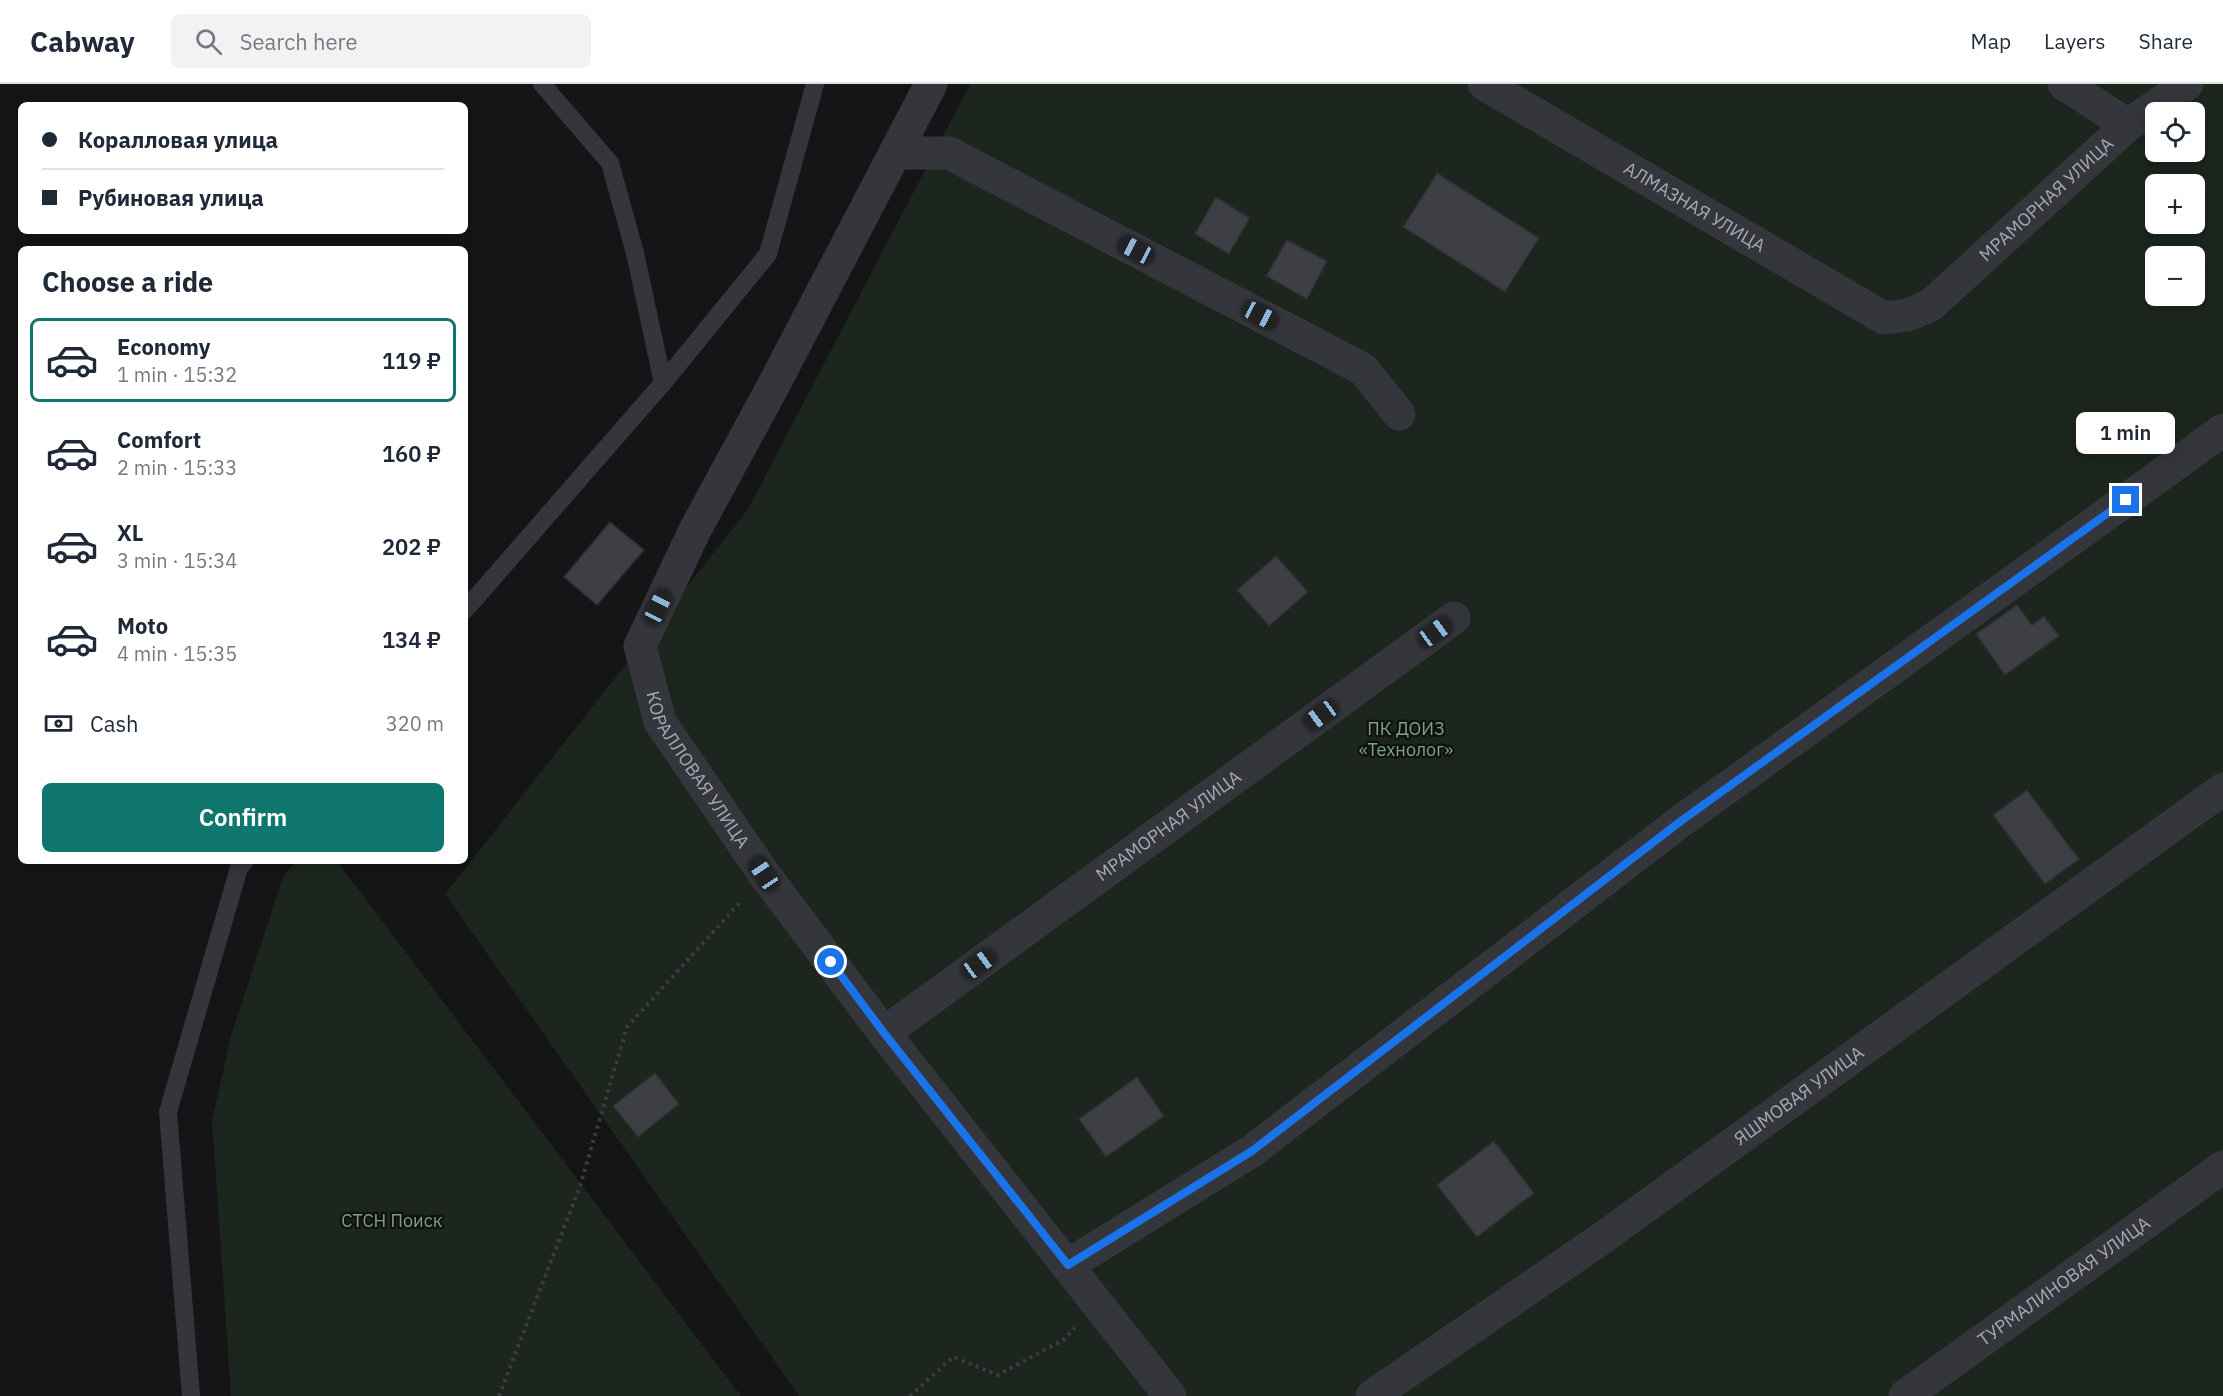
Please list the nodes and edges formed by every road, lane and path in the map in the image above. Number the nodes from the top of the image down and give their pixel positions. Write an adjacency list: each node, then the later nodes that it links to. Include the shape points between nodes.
1 (542, 84): 10 (lane, via 610,163)
2 (815, 84): 10 (lane, via 768,254)
3 (931, 84): 8 (street)
4 (1485, 84): 9 (street, АЛМАЗНАЯ УЛИЦА, via 1884,318)
5 (2064, 84): 7 (street)
6 (2179, 86): 7 (street, МРАМОРНАЯ УЛИЦА)
7 (2128, 125): 9 (street, МРАМОРНАЯ УЛИЦА, via 1931,305)
8 (896, 153): 11 (street, via 949,153 1363,369); 17 (street, КОРАЛЛОВАЯ УЛИЦА, via 695,530 640,646 660,722)
9 (1908, 315)
10 (663, 383): 13 (lane)
11 (1399, 414)
12 (2223, 430): 20 (street, via 1681,821 1252,1151)
13 (468, 607)
14 (1454, 618): 18 (street, МРАМОРНАЯ УЛИЦА)
15 (2223, 789): 26 (street, ЯШМОВАЯ УЛИЦА, via 1600,1239)
16 (242, 864): 22 (lane, via 168,1112)
17 (764, 874): 18 (street, КОРАЛЛОВАЯ УЛИЦА); 23 (path, via 627,1027 580,1186)
18 (884, 1033): 20 (street, КОРАЛЛОВАЯ УЛИЦА)
19 (2223, 1167): 27 (street, ТУРМАЛИНОВАЯ УЛИЦА)
20 (1068, 1265): 21 (street, КОРАЛЛОВАЯ УЛИЦА)
21 (1098, 1303): 24 (path, via 1064,1340 998,1375 953,1357); 25 (street, КОРАЛЛОВАЯ УЛИЦА)
22 (191, 1396)
23 (499, 1396)
24 (910, 1396)
25 (1170, 1396)
26 (1372, 1396)
27 (1905, 1396)

